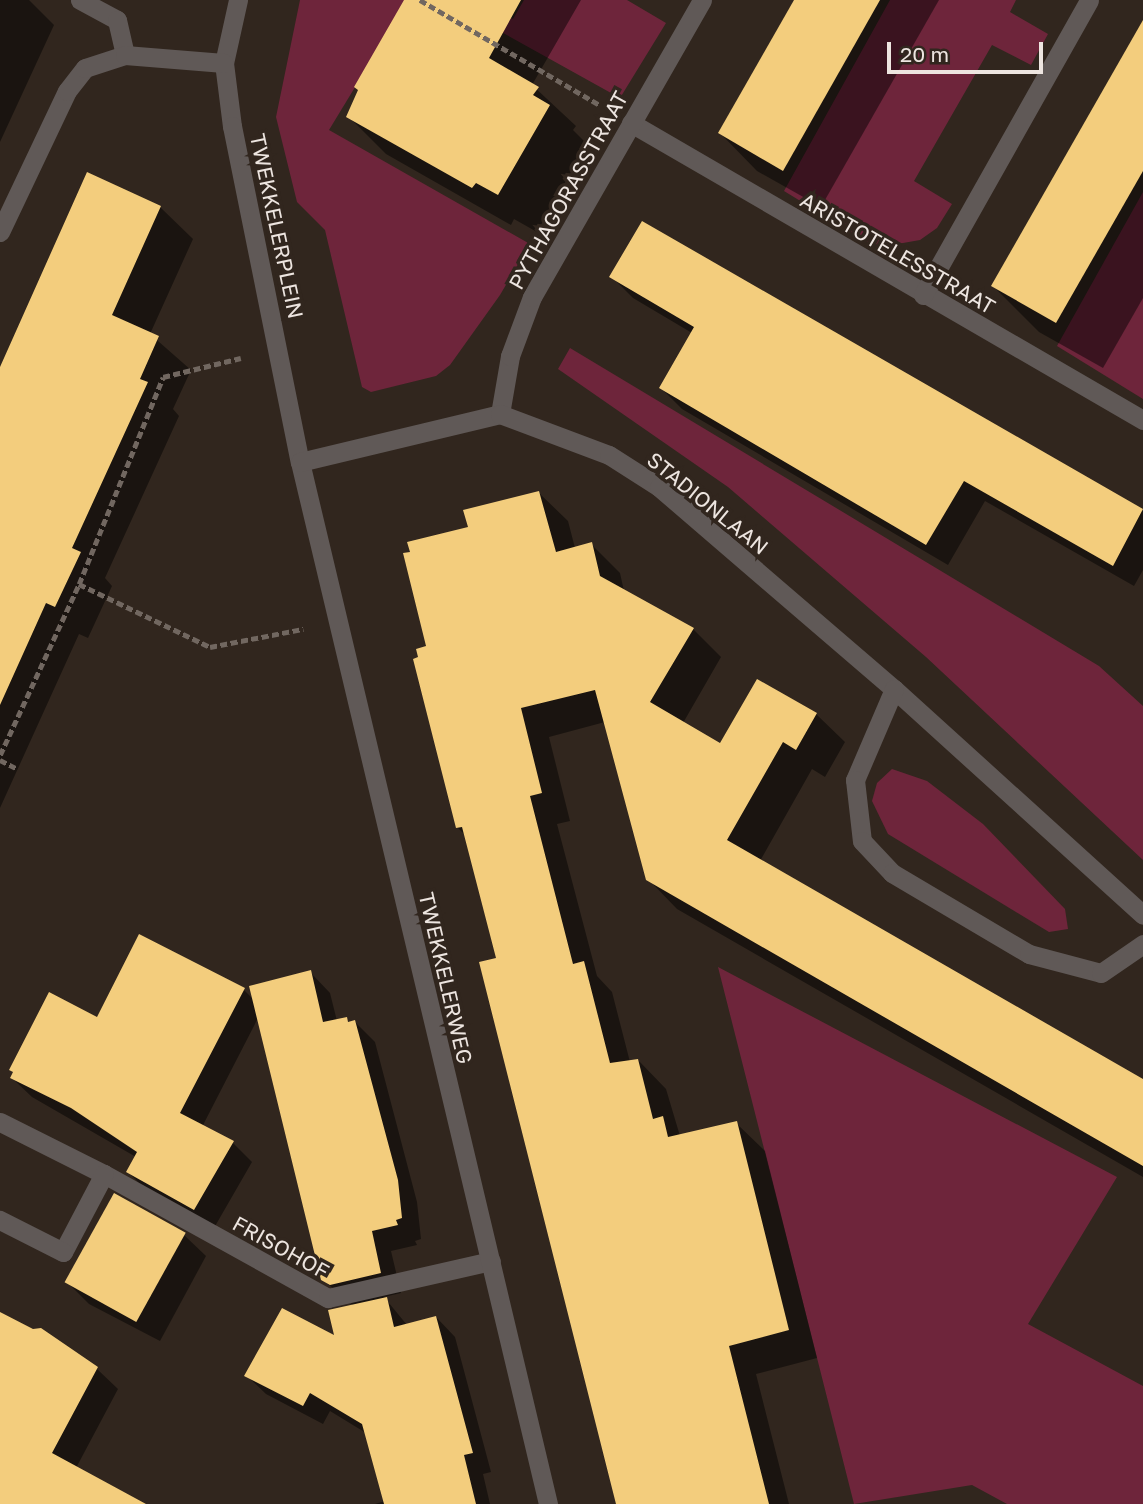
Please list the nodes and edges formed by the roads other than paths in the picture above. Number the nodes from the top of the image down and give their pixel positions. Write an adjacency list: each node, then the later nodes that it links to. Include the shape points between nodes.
1 (80, 0): 5 (street, via 117,20)
2 (238, 0): 6 (street, TWEKKELERPLEIN)
3 (702, 0): 7 (street, PYTHAGORASSTRAAT)
4 (1089, 0): 9 (street)
5 (125, 55): 6 (street); 8 (street, via 85,68 67,91)
6 (224, 63): 12 (street, TWEKKELERPLEIN, via 232,126)
7 (631, 123): 9 (street, ARISTOTELESSTRAAT); 10 (street, PYTHAGORASSTRAAT, via 531,297 510,356)
8 (0, 232)
9 (923, 295): 11 (street, ARISTOTELESSTRAAT)
10 (500, 414): 12 (street); 13 (street, STADIONLAAN, via 609,454 659,487)
11 (1143, 420)
12 (300, 462): 19 (street, TWEKKELERWEG)
13 (894, 689): 14 (street, STADIONLAAN); 15 (street, via 856,780 862,841 892,873 1030,954 1101,973)
14 (1143, 915)
15 (1143, 944)
16 (0, 1122): 17 (street, FRISOHOF)
17 (104, 1174): 18 (street, via 63,1252); 19 (street, FRISOHOF, via 328,1298)
18 (0, 1220)
19 (491, 1261): 20 (street, TWEKKELERWEG)
20 (548, 1504)

